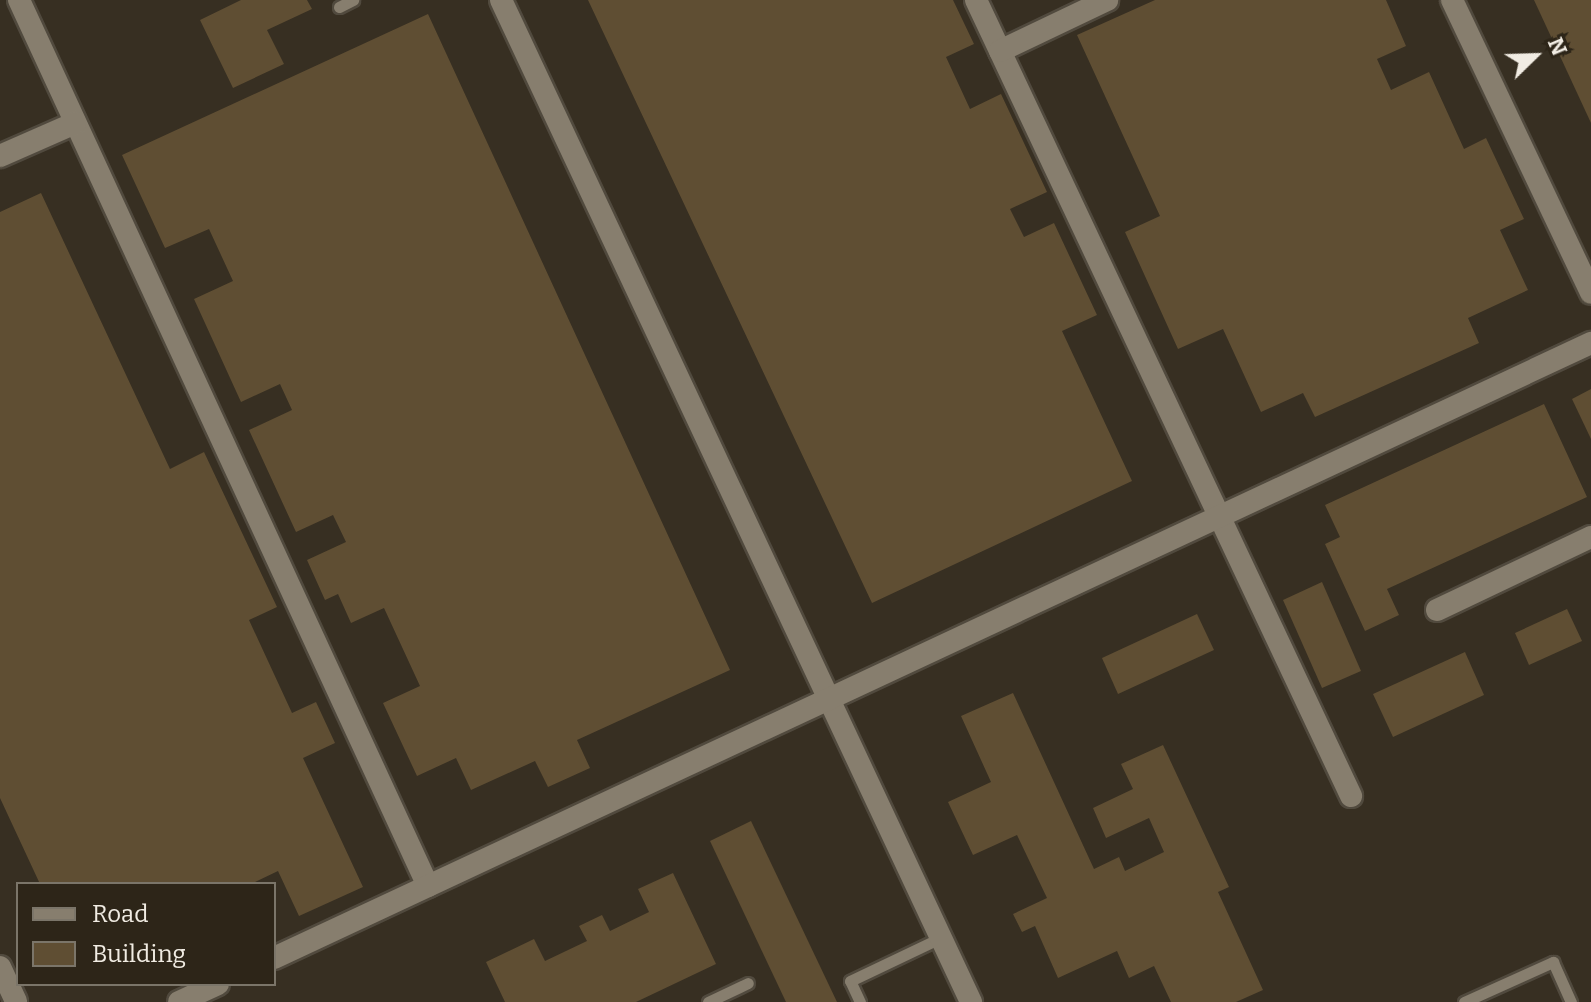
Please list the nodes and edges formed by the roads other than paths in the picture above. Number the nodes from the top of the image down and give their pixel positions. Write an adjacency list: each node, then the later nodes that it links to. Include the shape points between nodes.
1 (19, 0): 9 (street)
2 (353, 0): 7 (lane)
3 (501, 0): 16 (street)
4 (976, 0): 8 (street)
5 (1107, 0): 8 (street)
6 (1452, 0): 11 (street)
7 (339, 7)
8 (1000, 51): 13 (street)
9 (75, 123): 10 (street); 18 (street)
10 (0, 156)
11 (1591, 293)
12 (1591, 343): 13 (street)
13 (1219, 518): 16 (street); 17 (street)
14 (1591, 537): 15 (street)
15 (1437, 610)
16 (829, 700): 18 (street); 19 (street)
17 (1351, 796)
18 (428, 886): 20 (street)
19 (940, 938): 27 (lane, via 850,981); 28 (street)
20 (276, 957)
21 (0, 967): 24 (street)
22 (748, 983): 26 (lane)
23 (214, 986): 25 (street)
24 (16, 1002)
25 (179, 1002)
26 (708, 1002)
27 (860, 1002)
28 (971, 1002)
29 (1464, 1002): 30 (lane, via 1553,962)
30 (1571, 1002)

